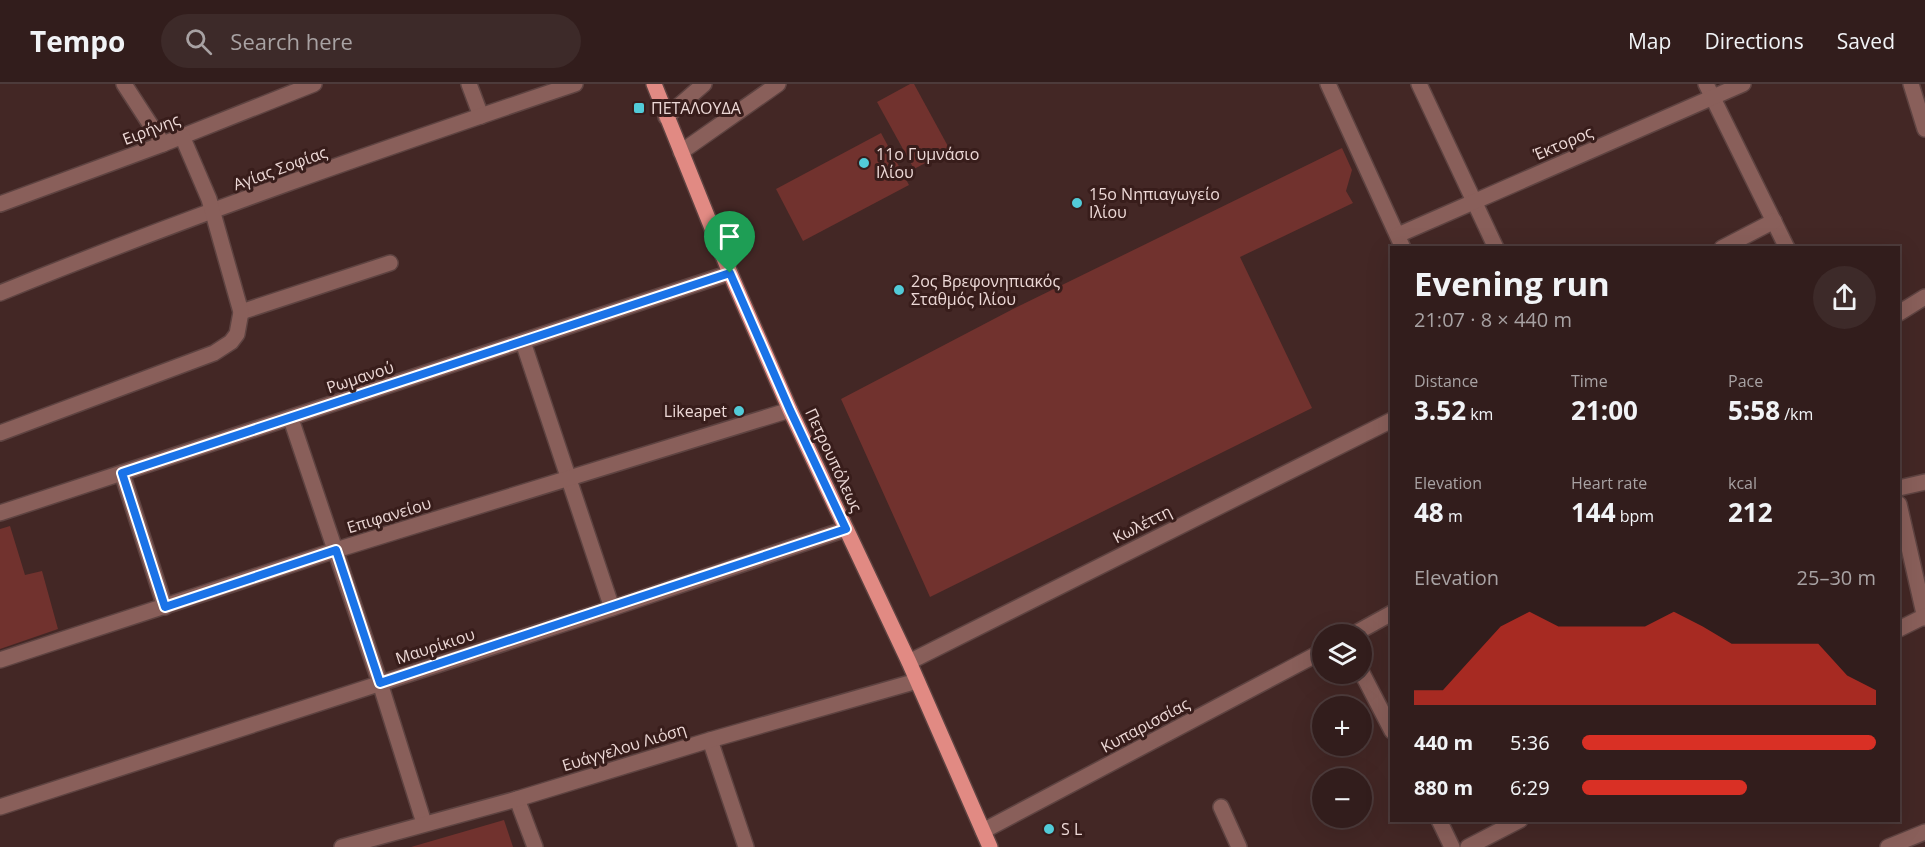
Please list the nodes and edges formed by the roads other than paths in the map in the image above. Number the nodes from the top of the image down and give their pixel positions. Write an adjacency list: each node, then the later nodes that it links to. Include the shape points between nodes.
1 (124, 84): 17 (street)
2 (314, 84): 16 (street, Ειρήνης)
3 (469, 84): 13 (street)
4 (575, 84): 13 (street, Αγίας Σοφίας)
5 (654, 84): 14 (main road, Πετρουπόλεως)
6 (704, 84): 14 (street)
7 (778, 84): 18 (street)
8 (1328, 84): 23 (street)
9 (1419, 84): 19 (street)
10 (1743, 84): 12 (street, Έκτορος)
11 (1911, 84): 15 (street)
12 (1709, 91): 19 (street, Έκτορος); 22 (street)
13 (480, 116): 21 (street, Αγίας Σοφίας)
14 (666, 117): 18 (main road, Πετρουπόλεως)
15 (1925, 129)
16 (182, 136): 17 (street, Ειρήνης); 21 (street)
17 (163, 144): 20 (street, Ειρήνης)
18 (681, 152): 28 (main road, Πετρουπόλεως)
19 (1475, 201): 23 (street, Έκτορος); 24 (street)
20 (0, 204)
21 (212, 211): 29 (street, Αγίας Σοφίας); 32 (street)
22 (1774, 221): 25 (street); 26 (street)
23 (1401, 241)
24 (1495, 246)
25 (1726, 246)
26 (1786, 246)
27 (390, 263): 32 (street)
28 (730, 273): 33 (street, Ρωμανού); 34 (main road, Πετρουπόλεως)
29 (0, 292)
30 (1925, 297): 31 (street)
31 (1900, 312)
32 (240, 318): 37 (street, via 237,334 214,353)
33 (523, 342): 35 (street, Ρωμανού); 39 (street)
34 (790, 410): 39 (street, Επιφανείου); 44 (main road, Πετρουπόλεως)
35 (291, 418): 38 (street, Ρωμανού); 45 (street)
36 (1390, 421): 55 (street, Κωλέττη)
37 (0, 433)
38 (122, 473): 43 (street, Ρωμανού); 47 (street)
39 (570, 478): 45 (street, Επιφανείου); 48 (street)
40 (1925, 482): 41 (street)
41 (1900, 488)
42 (1900, 508): 46 (street)
43 (0, 513)
44 (846, 529): 48 (street, Μαυρίκιου); 55 (main road, Πετρουπόλεως)
45 (336, 550): 47 (street, Επιφανείου); 57 (street)
46 (1921, 587): 50 (street)
47 (165, 607): 54 (street, Επιφανείου)
48 (612, 608): 57 (street, Μαυρίκιου)
49 (1390, 614): 51 (street)
50 (1925, 617): 52 (street)
51 (1372, 624)
52 (1900, 629)
53 (1312, 657): 67 (street, Κυπαρισσίας)
54 (0, 660)
55 (909, 662): 56 (main road, Πετρουπόλεως)
56 (917, 681): 60 (street, Ευάγγελου Λιόση); 67 (main road, Πετρουπόλεως)
57 (380, 683): 62 (street, Μαυρίκιου); 66 (street)
58 (1368, 684): 59 (street)
59 (1390, 726)
60 (710, 740): 61 (street, Ευάγγελου Λιόση); 71 (street)
61 (517, 798): 66 (street, Ευάγγελου Λιόση); 70 (street)
62 (0, 807)
63 (1221, 807): 73 (street)
64 (1440, 822): 74 (street)
65 (1516, 822): 75 (street)
66 (424, 824): 69 (street, Ευάγγελου Λιόση)
67 (983, 831): 72 (main road, Πετρουπόλεως)
68 (1925, 832): 76 (street)
69 (342, 847)
70 (535, 847)
71 (746, 847)
72 (990, 847)
73 (1239, 847)
74 (1452, 847)
75 (1468, 847)
76 (1888, 847)

